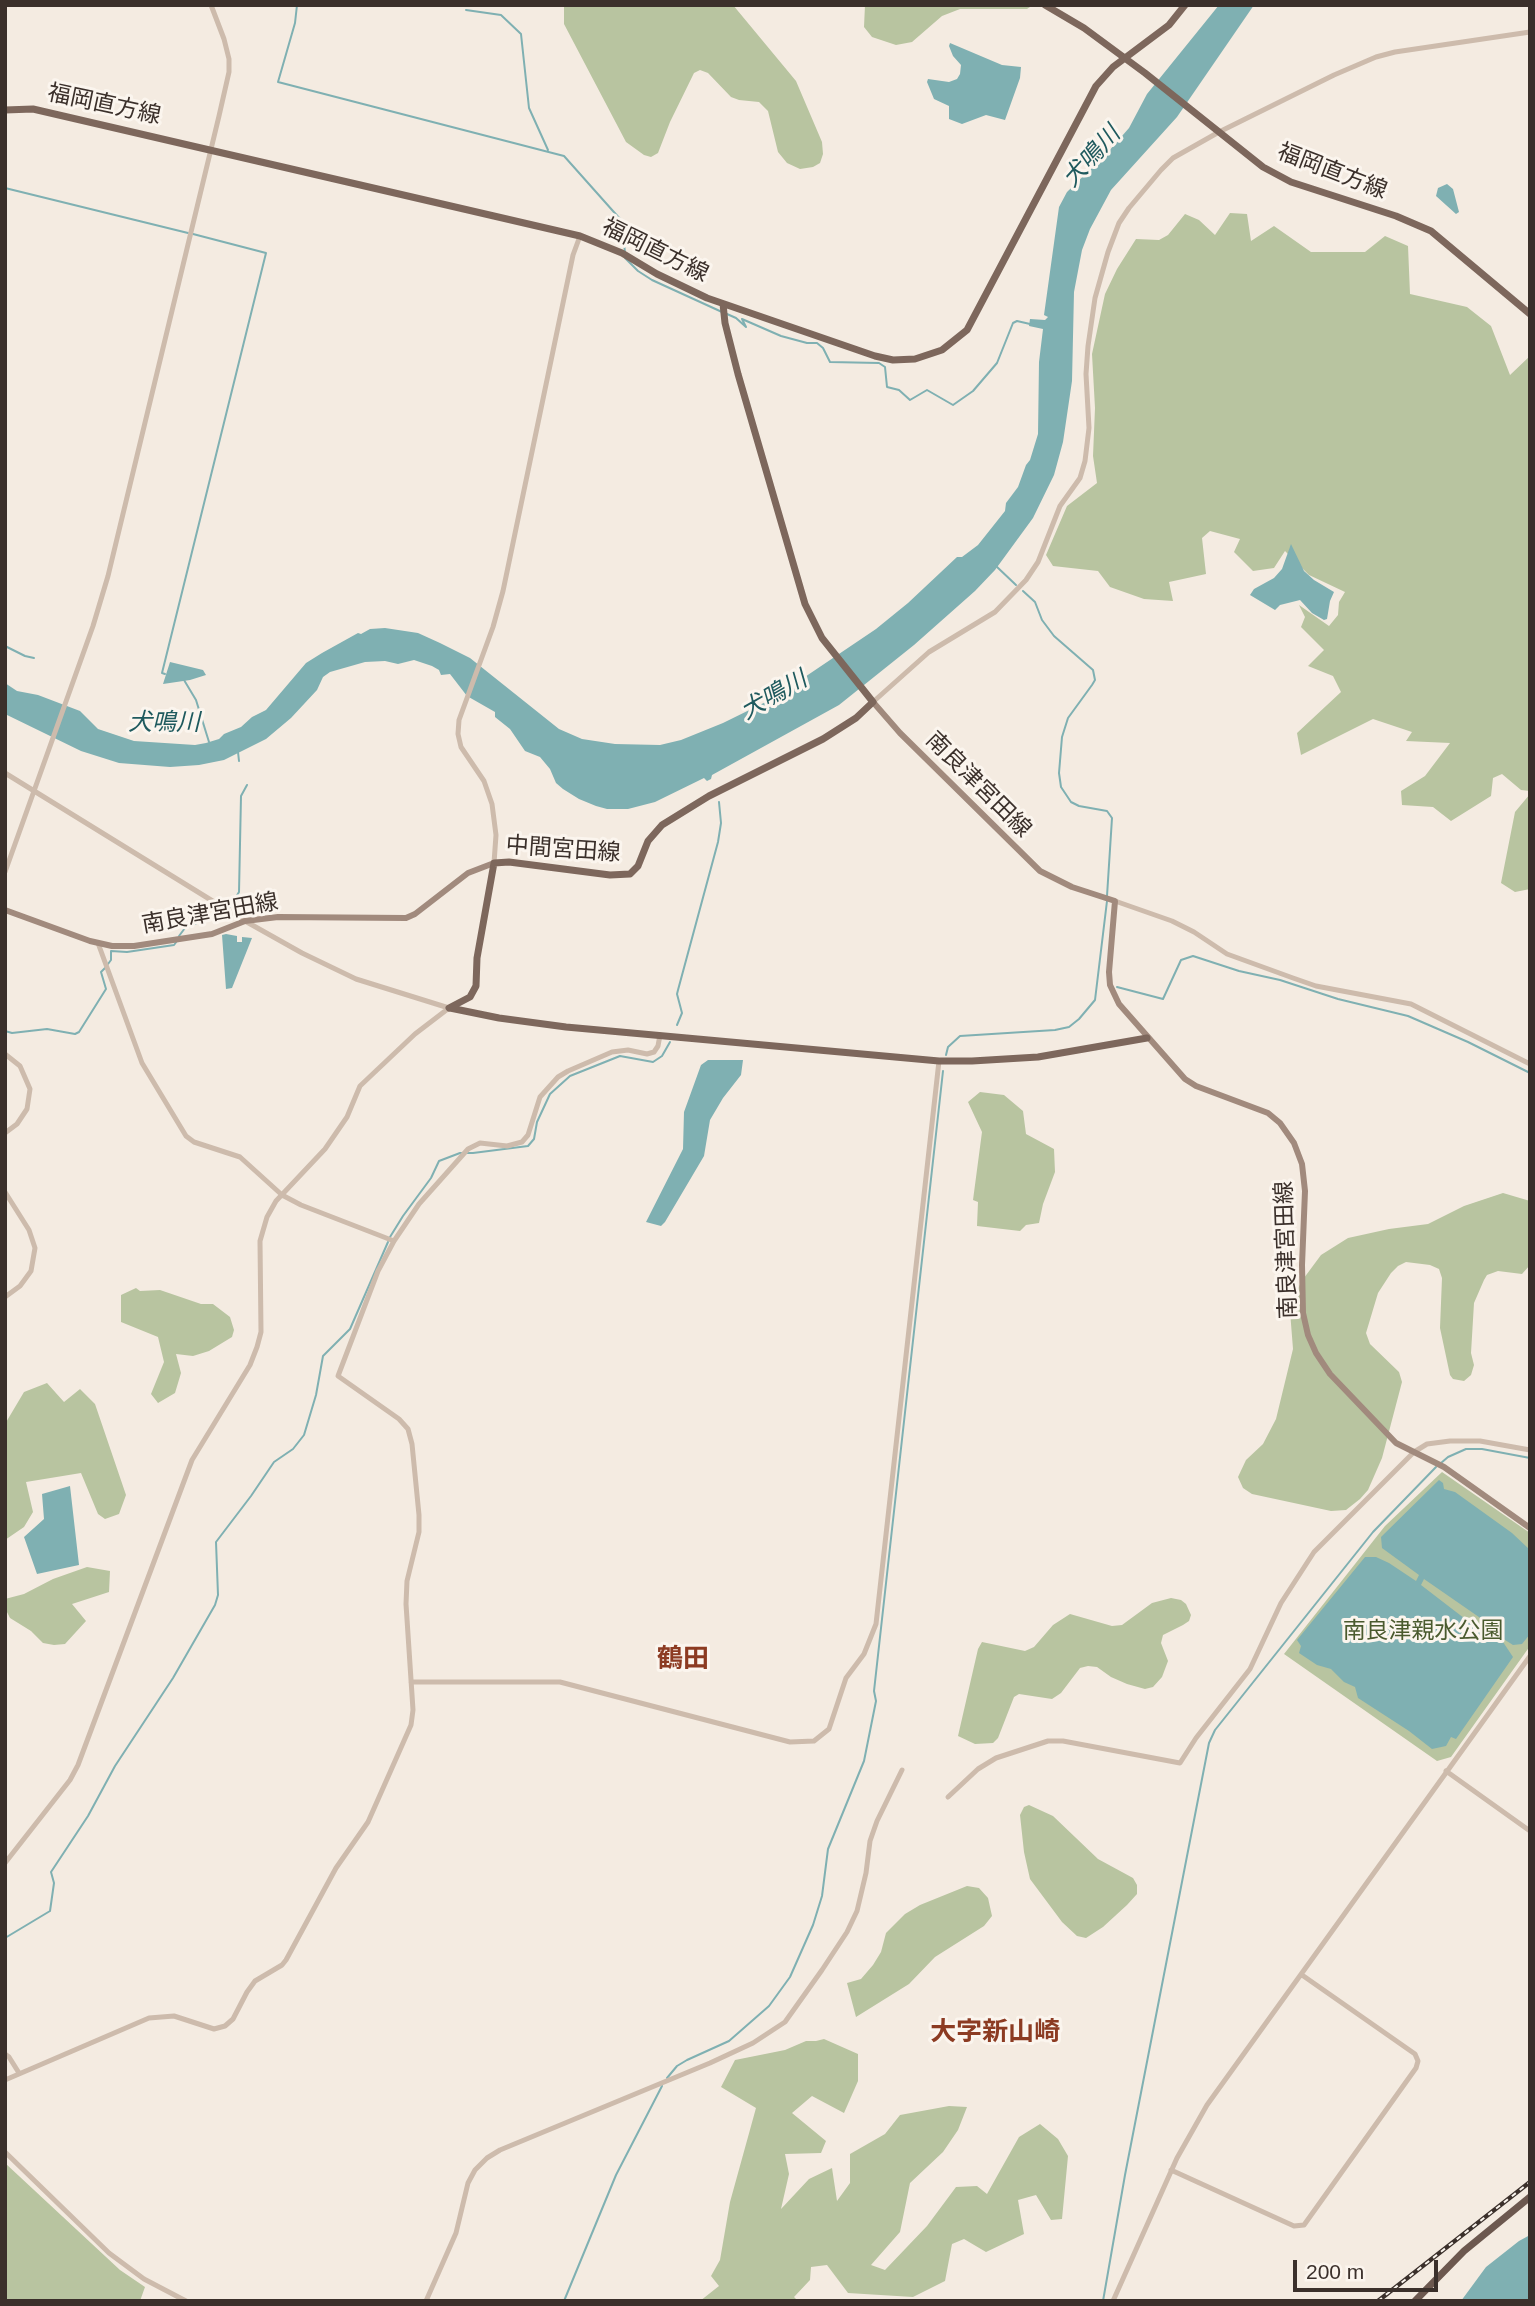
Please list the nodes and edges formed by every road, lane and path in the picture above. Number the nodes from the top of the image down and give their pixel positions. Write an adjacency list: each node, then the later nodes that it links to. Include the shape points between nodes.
1 (211, 5): 8 (street, via 225,38 229,72)
2 (1185, 5): 5 (main road, via 1169,24)
3 (1047, 7): 5 (main road, 福岡直方線)
4 (1530, 32): 7 (street, via 1376,57)
5 (1121, 55): 7 (main road, 福岡直方線); 10 (main road, 福岡直方線, via 1096,86 978,312 967,330 942,350 926,357 893,360)
6 (5, 110): 8 (main road, 福岡直方線, via 33,109)
7 (1219, 132): 11 (main road, 福岡直方線, via 1278,176 1431,231); 12 (street, via 1173,158 1133,201 1114,234 1090,324 1085,461 1080,478 1060,506 1038,562 1002,606 929,652)
8 (210, 148): 9 (main road, 福岡直方線); 14 (street, via 108,576)
9 (580, 236): 10 (main road, 福岡直方線); 15 (street, via 503,591 460,718 461,747 484,781 492,804)
10 (723, 304): 12 (main road, via 738,374 805,604 825,642)
11 (1530, 314)
12 (872, 699): 15 (main road, 中間宮田線, via 856,718 823,739 662,825 633,873 610,875); 17 (main road, 南良津宮田線, via 900,733 1040,871)
13 (5, 773): 14 (street)
14 (33, 790): 16 (street); 19 (street)
15 (494, 863): 19 (main road, 南良津宮田線, via 468,873 406,918); 21 (main road, 中間宮田線, via 474,992)
16 (5, 872)
17 (1115, 901): 23 (main road, 南良津宮田線, via 1110,985); 26 (street, via 1181,925 1227,954 1293,978 1411,1004)
18 (5, 911): 20 (main road, 南良津宮田線)
19 (245, 921): 20 (main road, 南良津宮田線, via 212,934 134,946); 21 (street, via 356,979)
20 (98, 943): 29 (street, via 142,1063 186,1136 240,1157)
21 (449, 1008): 22 (main road, via 527,1022); 29 (street, via 360,1086 347,1117 325,1149)
22 (660, 1035): 25 (main road); 30 (street, via 654,1052 612,1052 558,1077 540,1097 522,1142 507,1146 480,1143 468,1149)
23 (1147, 1038): 25 (main road, via 1038,1057); 33 (main road, 南良津宮田線, via 1185,1079 1268,1113 1294,1143 1305,1191 1302,1265 1308,1335 1330,1374 1389,1436)
24 (5, 1054): 27 (street, via 20,1066 30,1089 27,1109)
25 (939, 1061): 36 (street, via 876,1624 864,1654 846,1678 829,1729 814,1741 790,1742 561,1682)
26 (1530, 1064)
27 (5, 1133)
28 (5, 1192): 31 (street, via 35,1248 31,1271)
29 (282, 1195): 30 (street); 41 (street, via 267,1217 260,1241 262,1323 250,1365 192,1461 78,1765)
30 (391, 1240): 36 (street, via 338,1376 399,1419 411,1436 419,1515 407,1580)
31 (5, 1297)
32 (1530, 1450): 33 (street, via 1450,1441 1427,1444)
33 (1414, 1452): 34 (main road, 南良津宮田線, via 1444,1467); 39 (street, via 1314,1552 1281,1603 1249,1671 1180,1763 1048,1741 996,1758)
34 (1530, 1528)
35 (1530, 1656): 38 (street)
36 (411, 1682): 44 (street, via 411,1725 368,1822 336,1868 286,1960 251,1986 233,2019 214,2029 174,2016 149,2018)
37 (902, 1770): 50 (street, via 870,1840 857,1911 829,1961 785,2022 710,2063 487,2158 468,2183 456,2233)
38 (1446, 1771): 40 (street); 42 (street)
39 (948, 1797)
40 (1530, 1831)
41 (5, 1863)
42 (1302, 1975): 47 (street, via 1207,2105); 47 (street, via 1415,2054 1416,2068 1304,2225 1294,2226)
43 (5, 2054): 44 (street)
44 (19, 2073): 45 (street)
45 (5, 2080)
46 (5, 2152): 49 (street, via 116,2259)
47 (1171, 2169): 51 (street)
48 (1530, 2197): 52 (highway)
49 (187, 2301)
50 (426, 2301)
51 (1113, 2301)
52 (1415, 2301)

